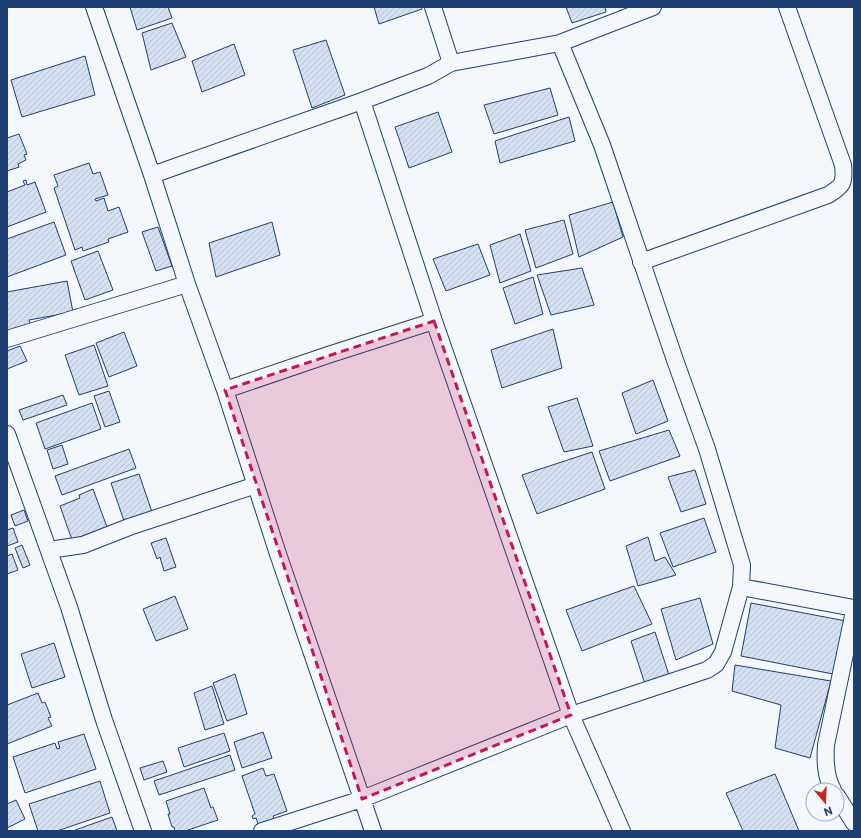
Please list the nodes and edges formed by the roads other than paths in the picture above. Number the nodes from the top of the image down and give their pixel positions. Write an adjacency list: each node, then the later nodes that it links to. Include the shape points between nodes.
1 (94, 7): 8 (street)
2 (433, 7): 6 (street)
3 (653, 7): 5 (street)
4 (787, 7): 9 (street, via 843,165 842,183 828,195)
5 (560, 43): 6 (street); 9 (street, via 602,144)
6 (451, 63): 7 (street, via 428,76)
7 (362, 101): 8 (street); 11 (street)
8 (152, 175): 10 (street)
9 (641, 262): 17 (street, via 707,449 742,565)
10 (187, 284): 12 (street); 13 (street)
11 (434, 321): 13 (street); 20 (street)
12 (7, 339)
13 (224, 390): 15 (street)
14 (7, 434): 16 (street)
15 (256, 485): 16 (street, via 83,545); 22 (street)
16 (49, 550): 25 (street, via 104,720)
17 (741, 587): 18 (street); 20 (street, via 723,652 716,664 707,670)
18 (854, 608)
19 (854, 611): 21 (street, via 826,745 825,760)
20 (571, 715): 22 (street); 28 (street)
21 (830, 782)
22 (362, 799): 26 (street); 27 (street)
23 (845, 809): 24 (street)
24 (854, 823)
25 (144, 831)
26 (262, 831)
27 (374, 831)
28 (622, 831)

